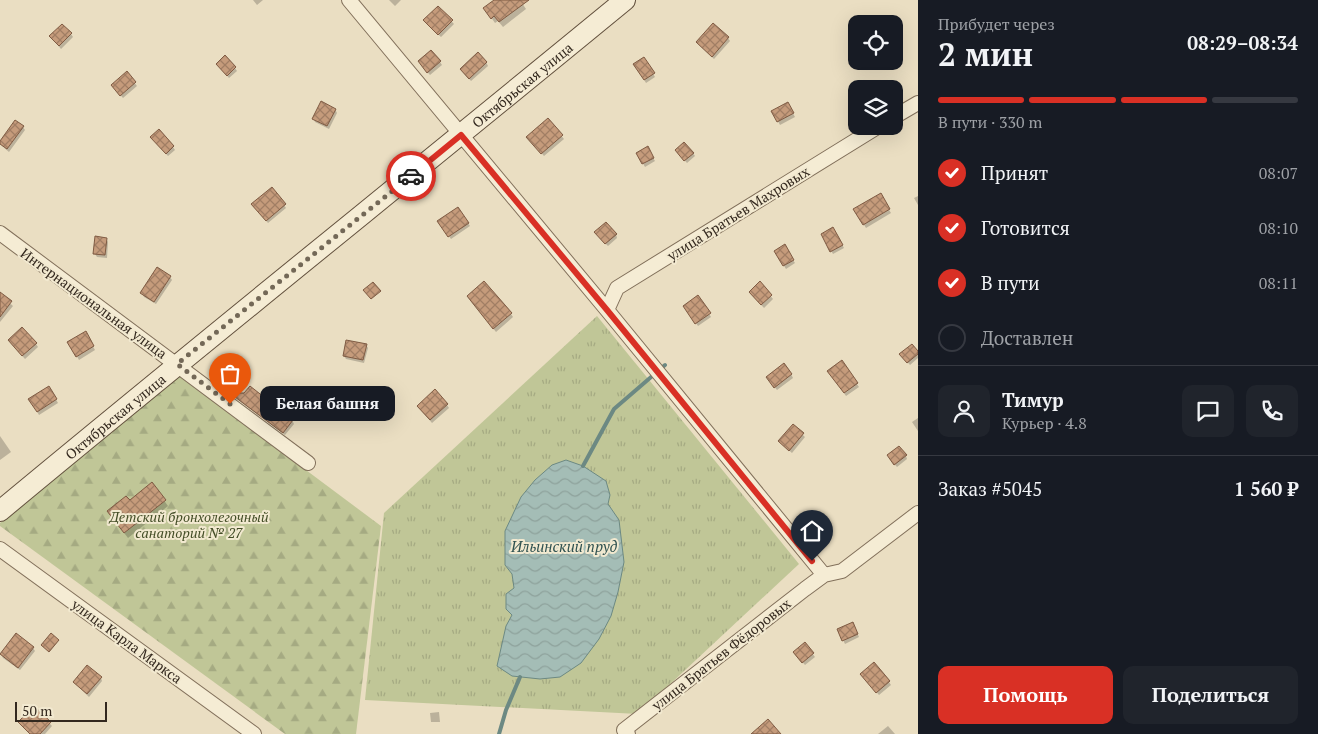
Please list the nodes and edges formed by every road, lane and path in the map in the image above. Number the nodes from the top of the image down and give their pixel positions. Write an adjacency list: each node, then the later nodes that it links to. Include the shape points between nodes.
1 (349, 0): 5 (street)
2 (625, 0): 5 (main road, Октябрьская улица)
3 (918, 103): 4 (street)
4 (903, 112)
5 (461, 135): 8 (street); 9 (main road, Октябрьская улица)
6 (864, 135): 8 (street, улица Братьев Махровых, via 617,288)
7 (0, 234): 9 (street, Интернациональная улица)
8 (607, 310): 14 (street)
9 (177, 364): 10 (street, Интернациональная улица); 11 (main road, Октябрьская улица)
10 (308, 463)
11 (0, 511)
12 (918, 513): 14 (street, улица Братьев Фёдоровых, via 842,571)
13 (0, 549): 16 (street, улица Карла Маркса)
14 (824, 576): 15 (street, улица Братьев Фёдоровых)
15 (626, 732)
16 (254, 734)

